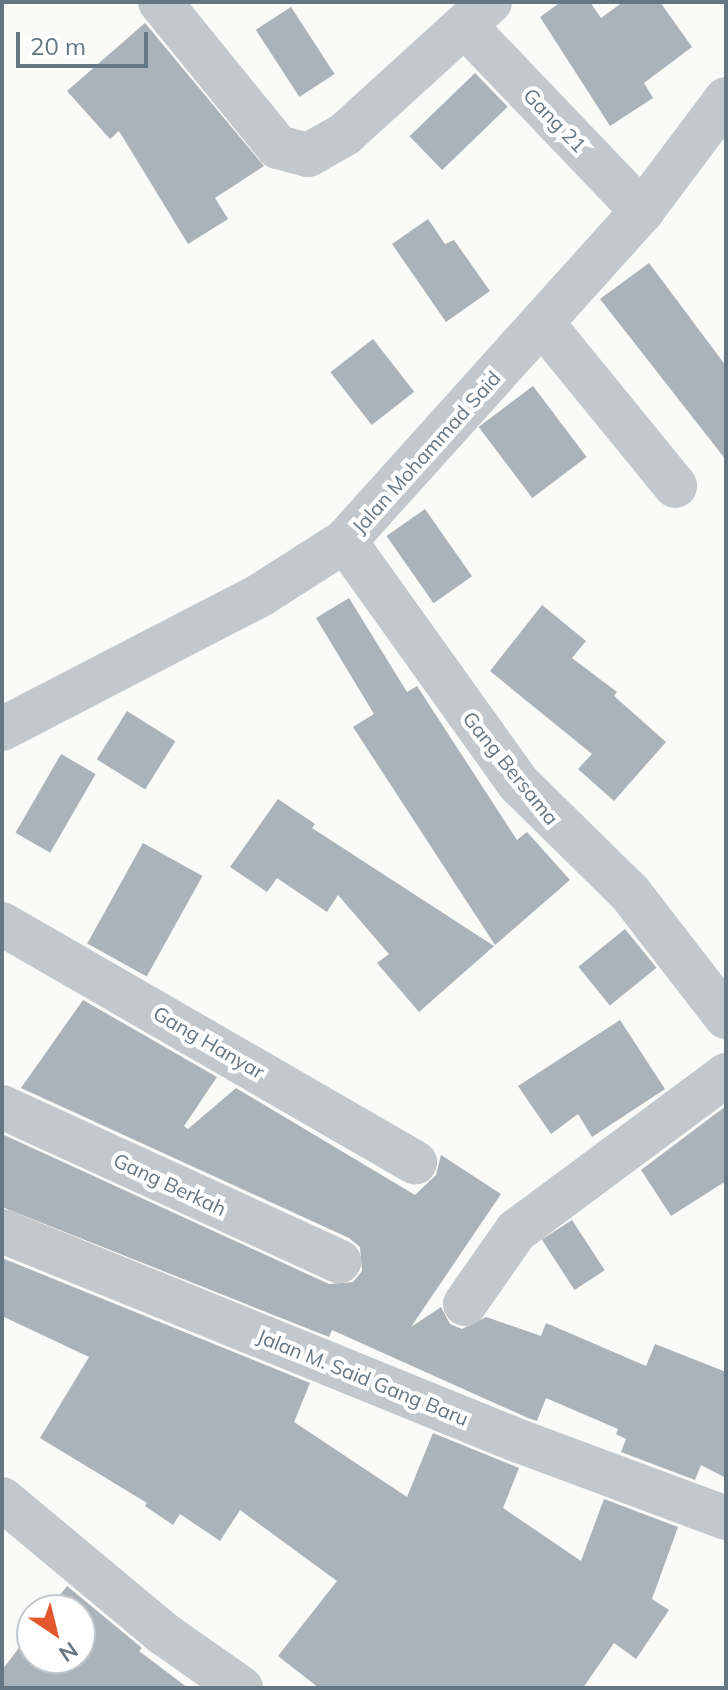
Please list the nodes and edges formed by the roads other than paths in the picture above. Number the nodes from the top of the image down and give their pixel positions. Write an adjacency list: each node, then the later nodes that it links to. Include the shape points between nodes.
1 (160, 2): 2 (street, via 278,147 308,155 345,134)
2 (479, 15): 4 (street, Gang 21)
3 (726, 99): 4 (street, Jalan Mohammad Said)
4 (642, 211): 5 (street, Jalan Mohammad Said)
5 (543, 324): 6 (street); 7 (street, Jalan Mohammad Said)
6 (675, 486)
7 (345, 541): 8 (street, Jalan Mohammad Said, via 262,594); 10 (street, Gang Bersama, via 518,783 559,829 590,850 630,893)
8 (2, 729)
9 (2, 924): 13 (street, Gang Hanyar)
10 (726, 1017)
11 (726, 1075): 16 (street, via 516,1231)
12 (2, 1107): 15 (street, Gang Berkah)
13 (415, 1162)
14 (2, 1231): 18 (street, Jalan M. Said Gang Baru, via 519,1441)
15 (339, 1261)
16 (465, 1304)
17 (2, 1499): 19 (street, via 164,1634)
18 (726, 1518)
19 (241, 1688)

